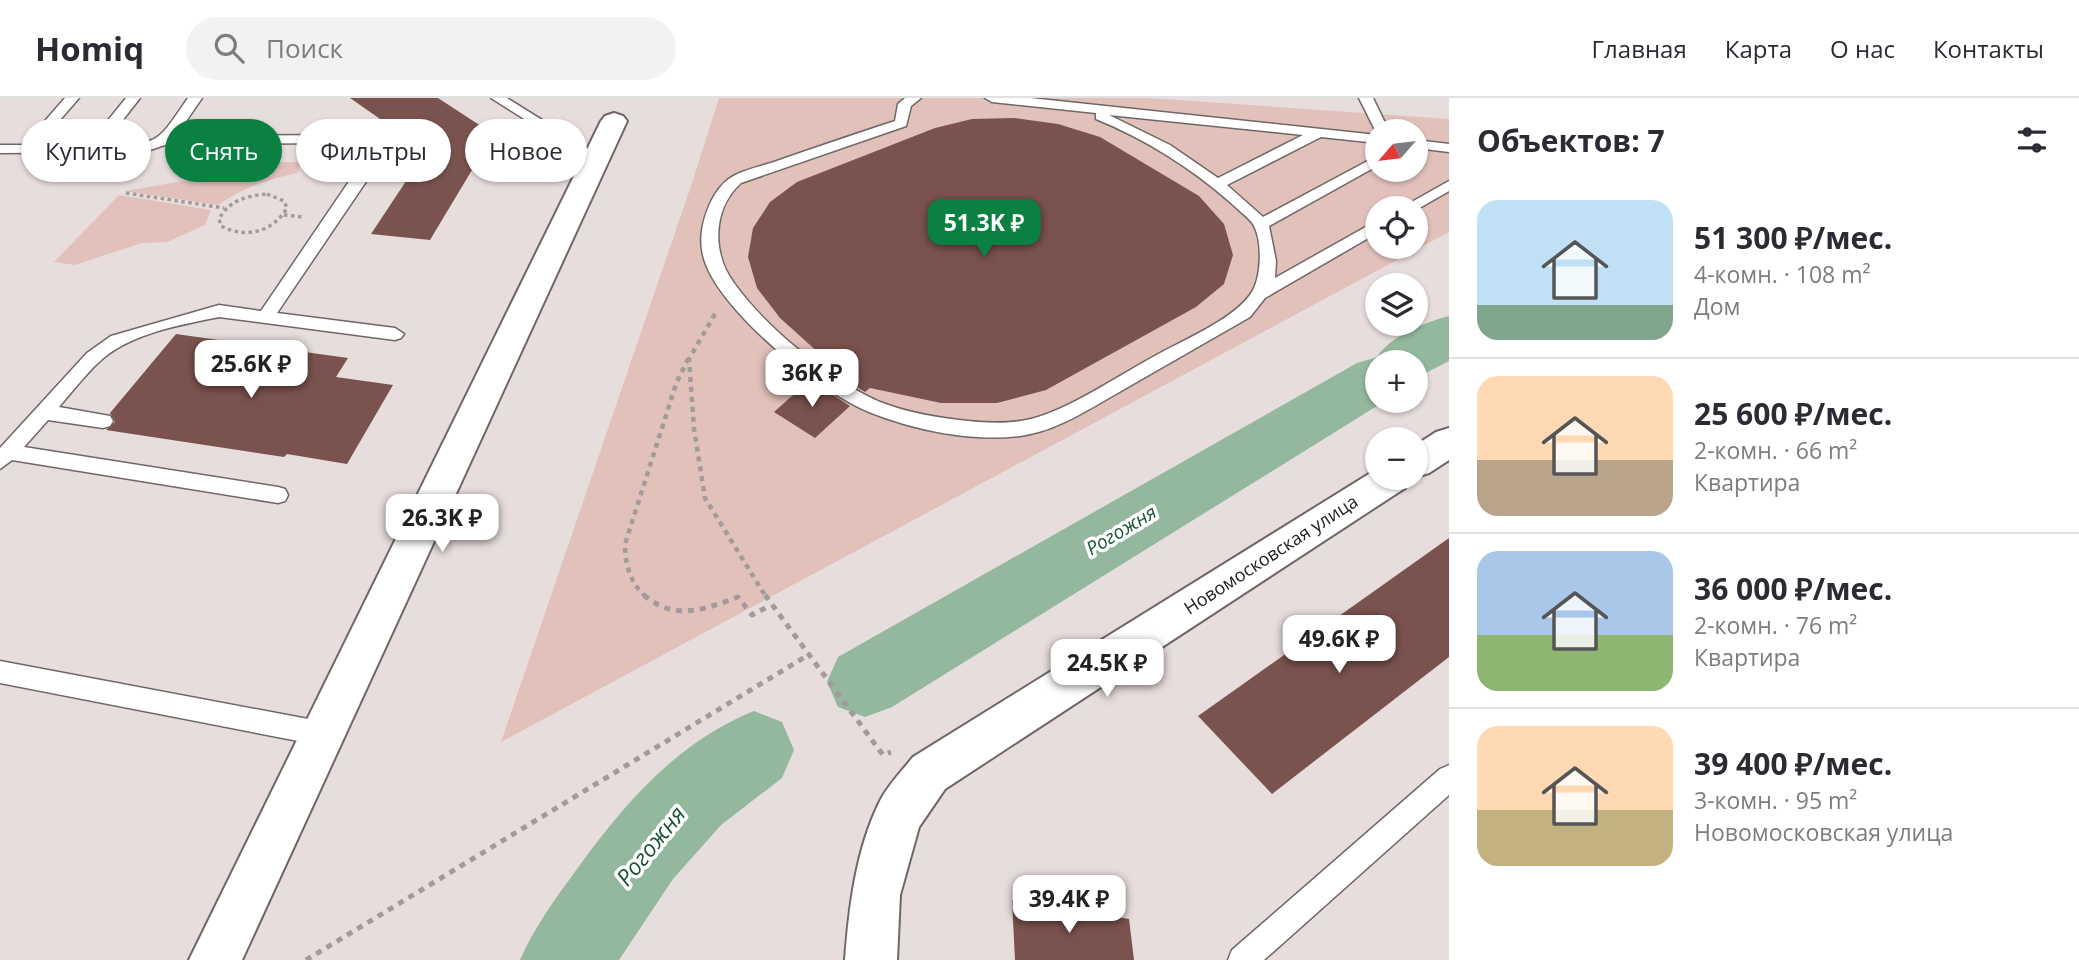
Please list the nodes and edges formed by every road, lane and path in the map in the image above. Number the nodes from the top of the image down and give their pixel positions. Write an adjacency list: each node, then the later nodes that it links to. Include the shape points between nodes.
1 (72, 98): 9 (lane)
2 (133, 98): 10 (lane)
3 (195, 98): 11 (lane)
4 (498, 98): 21 (lane)
5 (914, 98): 30 (lane, via 905,104 901,123 736,180 717,202 709,240 711,258 721,277 769,333 859,400 943,425 1020,429 1064,414 1244,313)
6 (992, 98): 8 (lane)
7 (1366, 98): 12 (lane)
8 (1075, 107): 14 (lane); 23 (lane, via 1133,131)
9 (54, 119)
10 (117, 119)
11 (180, 119)
12 (1376, 119)
13 (614, 121): 21 (street)
14 (1319, 133): 15 (lane); 23 (lane)
15 (1365, 138)
16 (282, 139): 32 (lane, via 363,140 377,151)
17 (1428, 145): 18 (lane)
18 (1449, 148)
19 (0, 149): 20 (lane)
20 (21, 149)
21 (596, 158): 45 (street)
22 (1365, 167): 28 (lane)
23 (1216, 184): 28 (lane)
24 (1449, 186): 26 (lane)
25 (126, 193): 27 (path)
26 (1428, 198)
27 (225, 208): 27 (path, via 220,226 238,233 265,229 284,215 286,208 284,201 267,194 241,198)
28 (1261, 224): 30 (lane, via 1270,273)
29 (1365, 234): 30 (lane)
30 (1260, 293)
31 (715, 314): 34 (path)
32 (265, 317): 33 (lane); 35 (lane, via 206,313 117,340 93,357)
33 (395, 334)
34 (689, 359): 42 (path, via 705,498); 42 (path, via 676,384 625,544 627,571 643,595 664,607 691,612 738,597 752,615)
35 (44, 412): 36 (lane); 39 (lane)
36 (103, 421)
37 (1449, 442): 38 (street)
38 (1428, 455)
39 (4, 456): 41 (lane)
40 (1373, 490): 50 (street, Новомосковская улица, via 929,774 898,816 875,895)
41 (278, 495)
42 (771, 605): 43 (path)
43 (810, 654): 46 (path); 49 (path)
44 (0, 672): 45 (lane)
45 (324, 734): 48 (street)
46 (883, 755)
47 (1449, 778): 51 (lane)
48 (215, 960)
49 (306, 960)
50 (871, 960)
51 (1242, 960)

